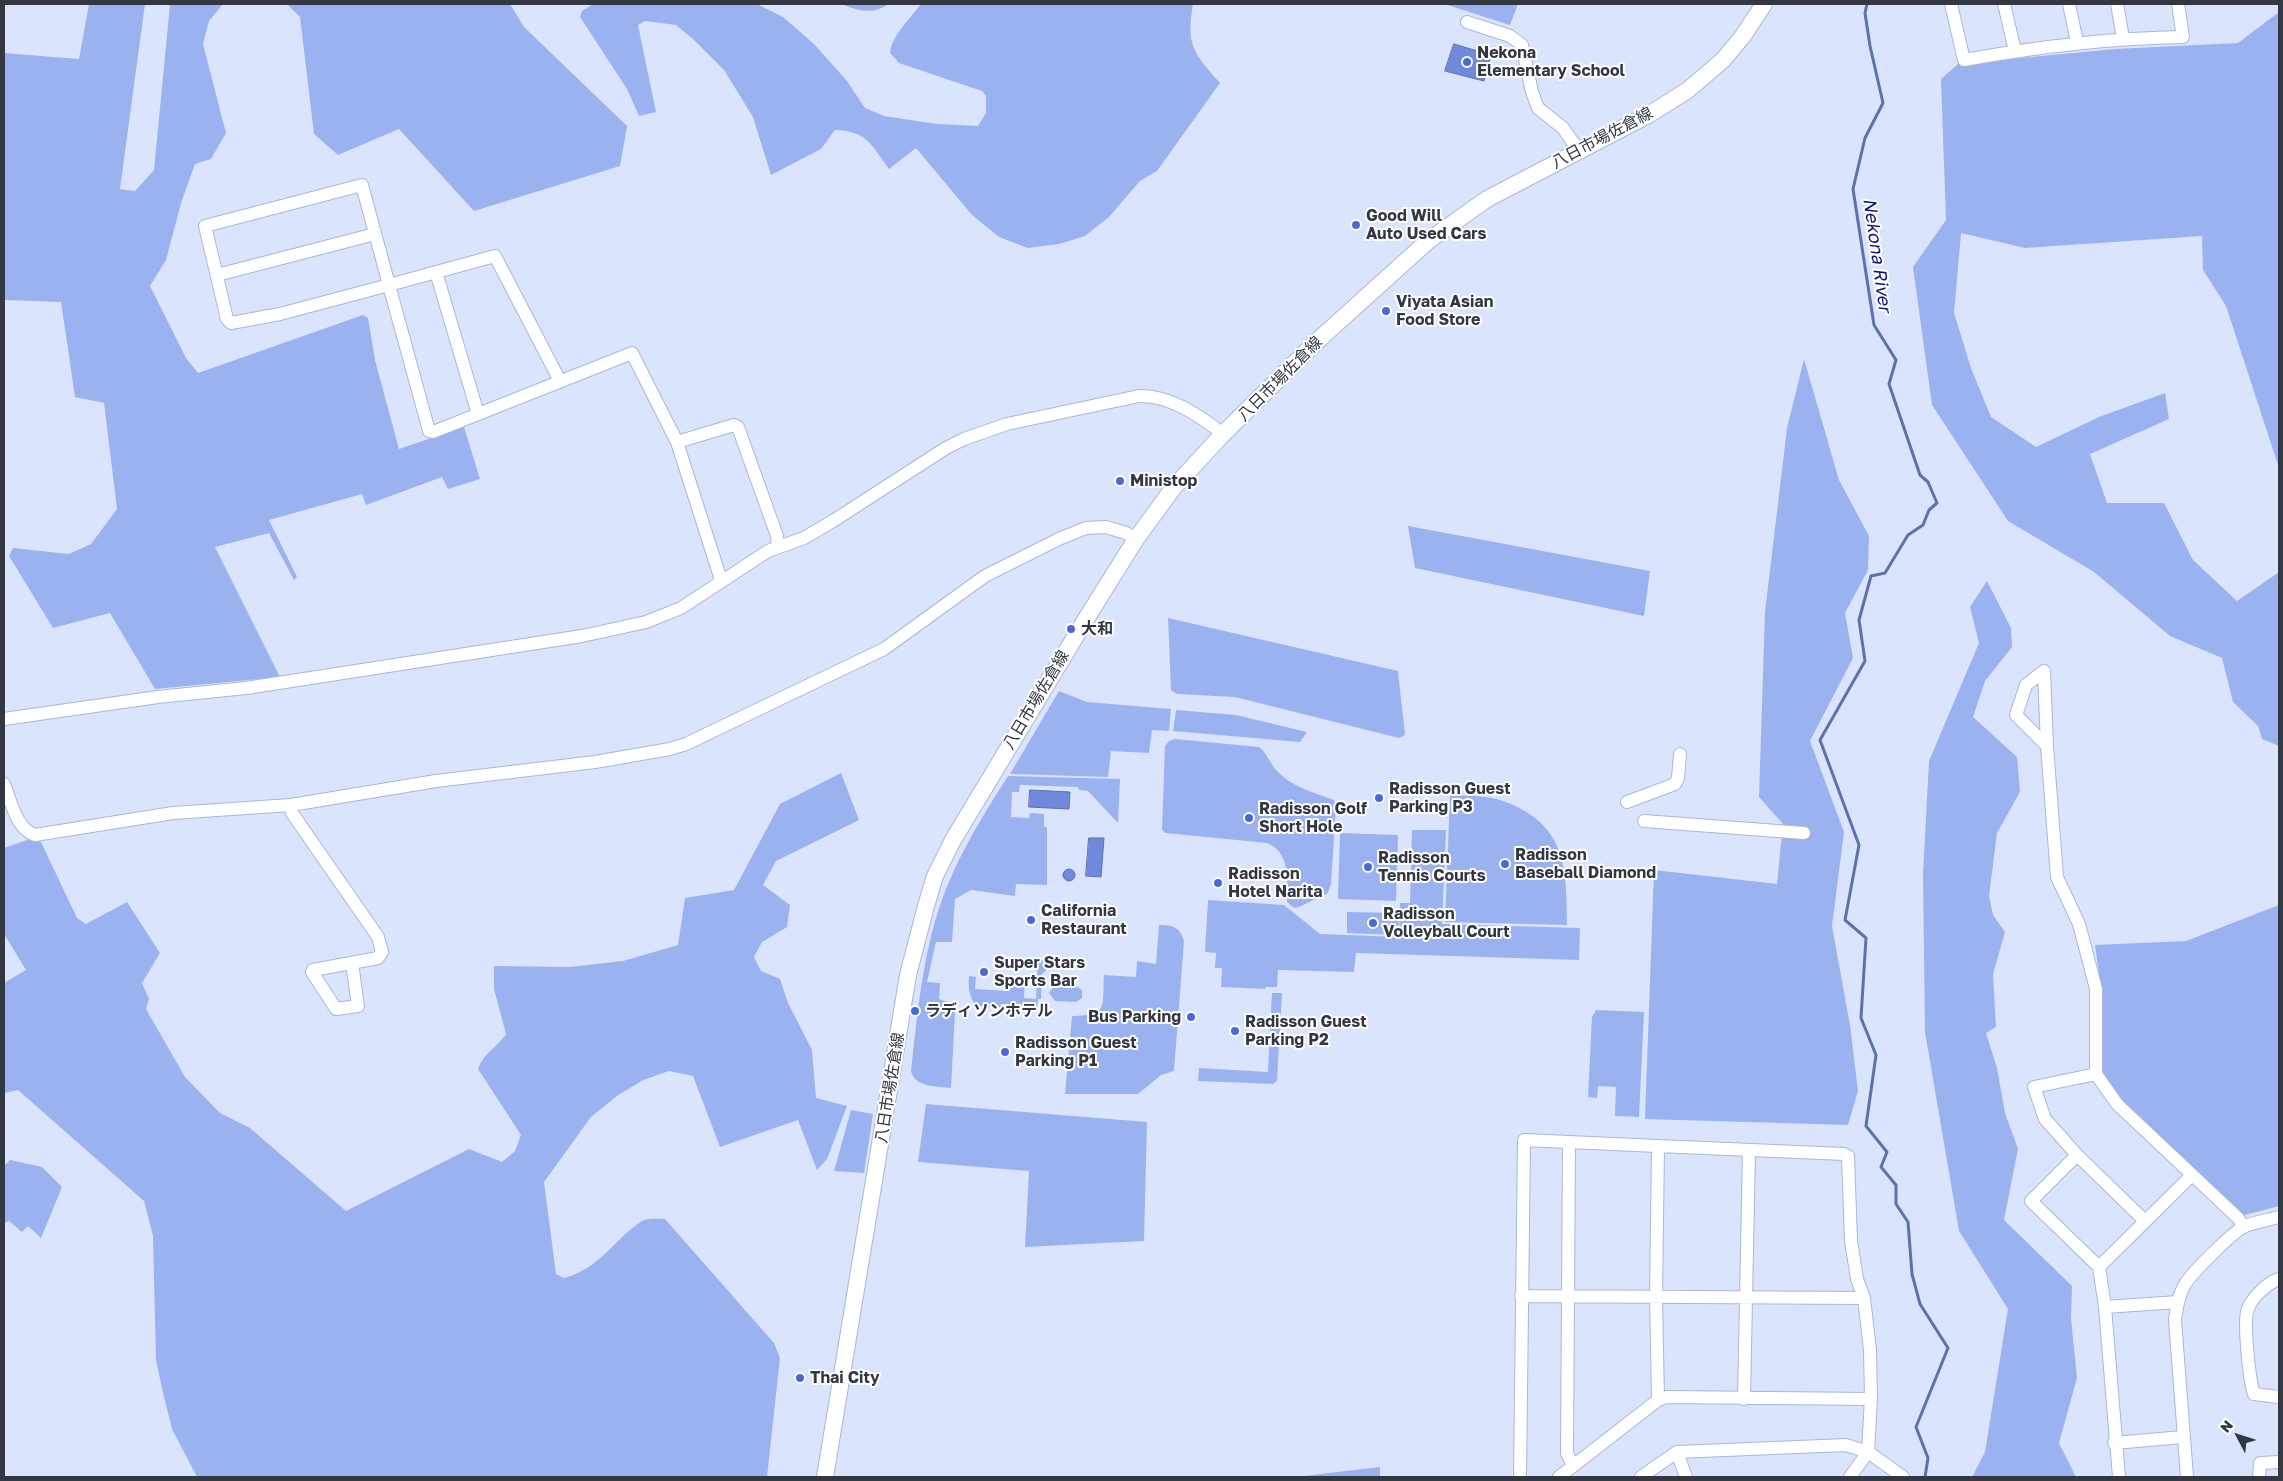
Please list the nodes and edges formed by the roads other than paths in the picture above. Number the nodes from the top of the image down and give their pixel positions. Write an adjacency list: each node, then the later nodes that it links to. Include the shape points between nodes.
1 (1764, 4): 11 (main road, 八日市場佐倉線, via 1743,36 1704,79 1650,114)
2 (1951, 4): 10 (street, via 1964,60)
3 (2004, 4): 10 (street)
4 (2069, 4): 9 (street)
5 (2117, 4): 8 (street)
6 (2178, 4): 8 (street, via 2183,37)
7 (1467, 22): 11 (street, via 1510,36 1522,45 1538,108 1563,128)
8 (2123, 38): 9 (street)
9 (2077, 42): 10 (street)
10 (2015, 51)
11 (1579, 150): 18 (main road, 八日市場佐倉線, via 1488,199 1428,241 1335,324)
12 (375, 234): 14 (street); 14 (street, via 362,185 205,226); 15 (street)
13 (436, 272): 15 (street); 16 (street, via 495,256); 17 (street)
14 (216, 275): 15 (street, via 231,323 280,314)
15 (389, 285): 17 (street, via 429,431)
16 (560, 381): 17 (street); 19 (street, via 632,352)
17 (478, 414)
18 (1223, 434): 20 (main road, 八日市場佐倉線, via 1174,487); 21 (street, via 1202,417 1150,396 1007,424 952,445 804,538)
19 (677, 442): 21 (street, via 734,425 738,427); 22 (street)
20 (1136, 539): 28 (street, via 1106,526 1086,528 1062,538 985,576 884,649 678,747 595,762 436,781); 60 (main road, 八日市場佐倉線, via 974,802 953,840 927,900 908,975)
21 (778, 546): 22 (street)
22 (721, 580): 23 (street, via 693,602 668,615 606,631 246,688)
23 (4, 719)
24 (2047, 746): 24 (street, via 2046,718 2044,671 2026,686 2016,715); 32 (street, via 2057,877 2078,924 2096,989)
25 (1680, 754): 27 (street, via 1675,784)
26 (4, 784): 28 (street, via 22,827 35,835 173,813)
27 (1627, 802)
28 (291, 805): 31 (street, via 292,813 378,937 382,952 378,958)
29 (1644, 821): 30 (street)
30 (1804, 833)
31 (352, 963)
32 (2096, 1074): 36 (street, via 2034,1087 2046,1120); 37 (street, via 2118,1104)
33 (1569, 1142): 34 (street); 43 (street, via 1524,1140); 44 (street)
34 (1658, 1146): 35 (street); 45 (street)
35 (1749, 1150): 46 (street); 47 (street, via 1848,1156 1851,1242 1857,1279)
36 (2077, 1155): 39 (street); 41 (street, via 2031,1201)
37 (2191, 1176): 39 (street); 40 (street)
38 (2279, 1217): 40 (street)
39 (2145, 1221): 41 (street)
40 (2244, 1227): 48 (street, via 2184,1285)
41 (2099, 1267): 49 (street)
42 (2279, 1279): 50 (street, via 2272,1281 2251,1304 2246,1324 2254,1394)
43 (1522, 1296): 44 (street); 61 (street)
44 (1568, 1296): 45 (street); 59 (street, via 1567,1453)
45 (1656, 1297): 46 (street); 53 (street)
46 (1746, 1298): 47 (street); 51 (street)
47 (1864, 1298): 52 (street, via 1870,1350)
48 (2178, 1302): 49 (street); 54 (street, via 2176,1320)
49 (2105, 1307): 55 (street)
50 (2279, 1396)
51 (1744, 1398): 52 (street); 53 (street, via 1667,1397)
52 (1870, 1398): 57 (street)
53 (1658, 1400): 59 (street)
54 (2184, 1437): 55 (street); 68 (street)
55 (2114, 1443): 67 (street)
56 (1677, 1452): 57 (street, via 1846,1445); 63 (street); 64 (street)
57 (1868, 1452): 65 (street); 66 (street)
58 (2279, 1462): 69 (street, via 2260,1462)
59 (1573, 1466): 62 (street)
60 (825, 1477)
61 (1520, 1477)
62 (1559, 1477)
63 (1641, 1477)
64 (1686, 1477)
65 (1850, 1477)
66 (1903, 1477)
67 (2119, 1477)
68 (2187, 1477)
69 (2259, 1477)

